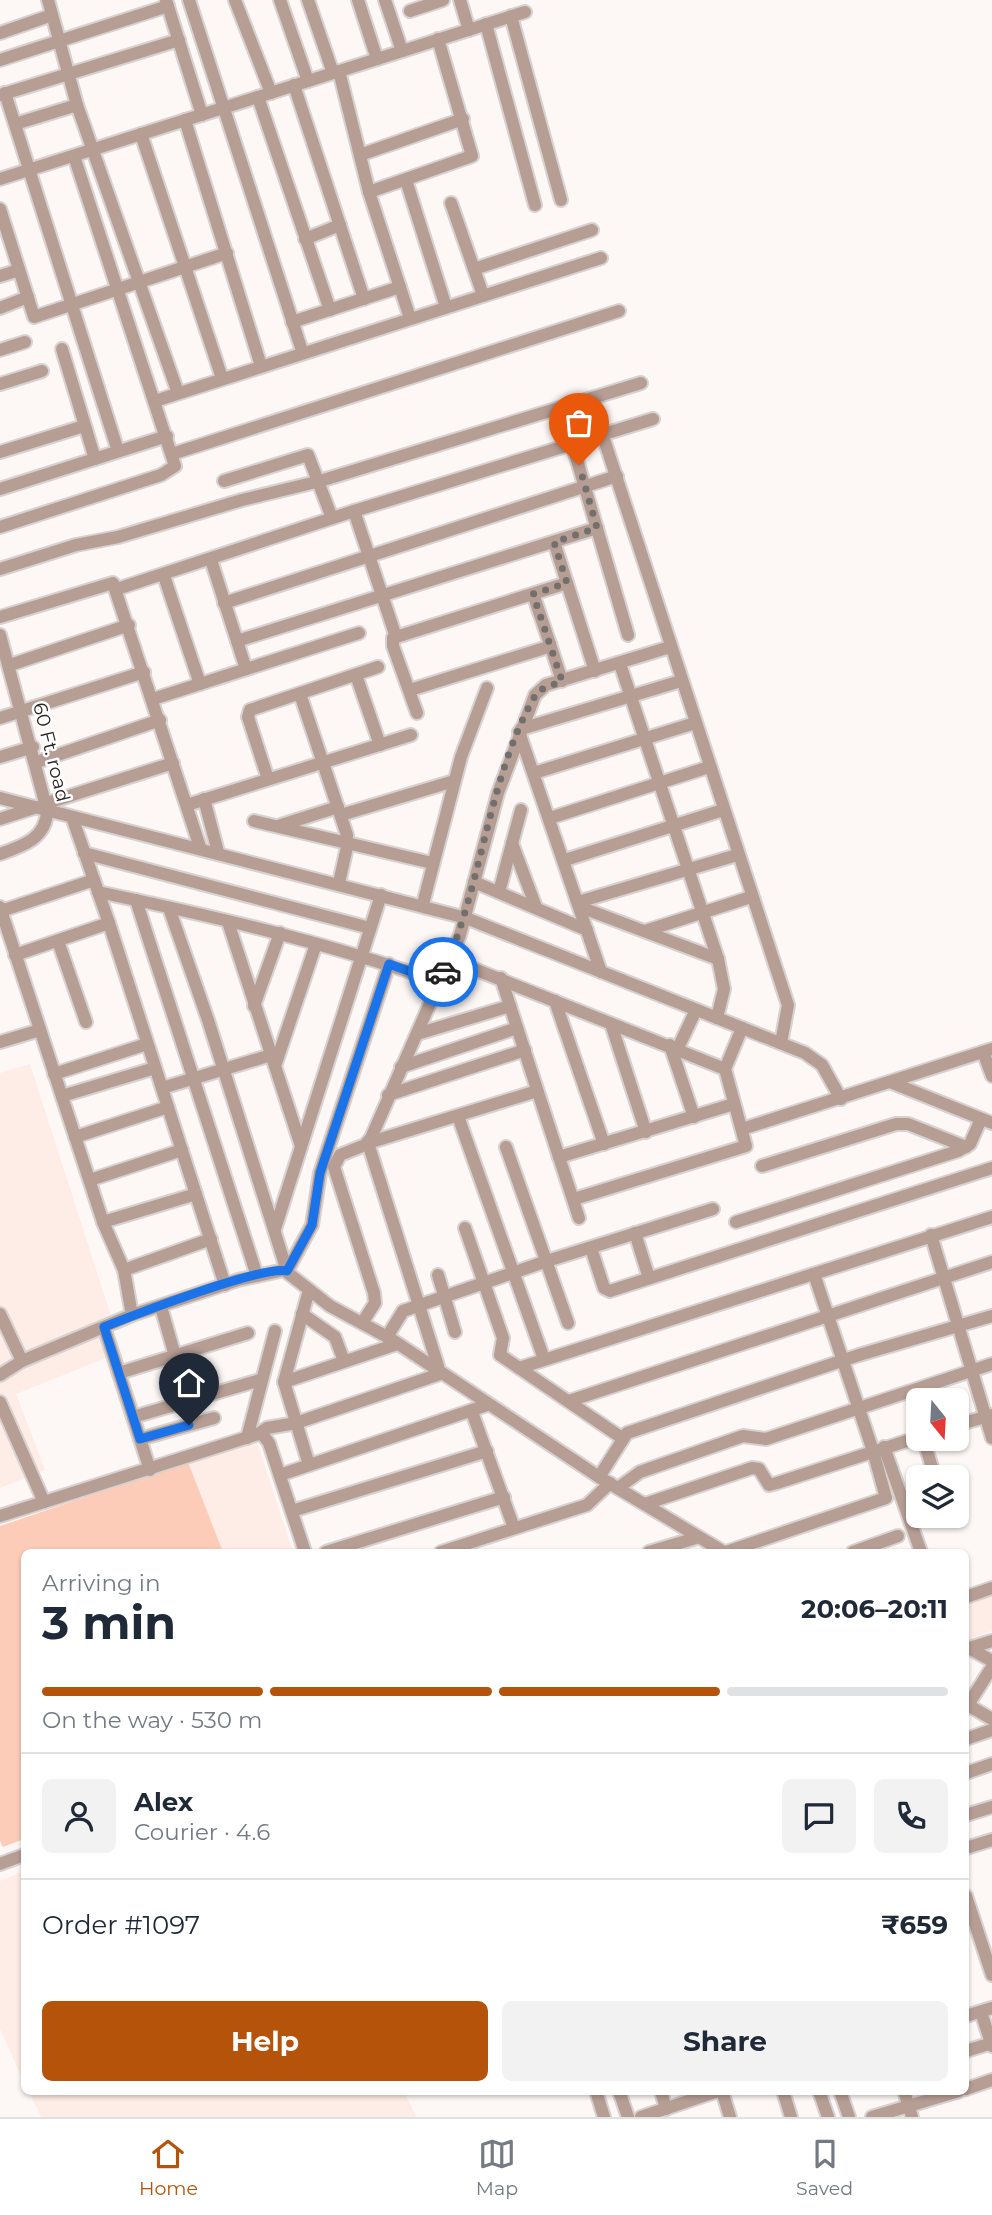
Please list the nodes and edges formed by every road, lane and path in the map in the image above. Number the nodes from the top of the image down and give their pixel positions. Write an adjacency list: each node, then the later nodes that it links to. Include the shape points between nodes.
1 (48, 0): 13 (street)
2 (189, 0): 32 (street)
3 (235, 0): 28 (street)
4 (281, 0): 26 (street)
5 (308, 0): 24 (street)
6 (358, 0): 22 (street)
7 (385, 0): 21 (street)
8 (443, 0): 11 (street)
9 (460, 0): 16 (street)
10 (167, 3): 19 (street); 20 (street)
11 (410, 11)
12 (525, 12): 14 (street)
13 (52, 15): 17 (street); 19 (street)
14 (511, 16): 15 (street); 45 (street)
15 (486, 24): 16 (street); 47 (street)
16 (469, 30): 18 (street)
17 (0, 33)
18 (438, 39): 21 (street); 34 (street)
19 (58, 40): 23 (street); 25 (street)
20 (179, 40): 25 (street); 33 (street)
21 (402, 51): 22 (street)
22 (377, 59): 24 (street)
23 (0, 60)
24 (336, 72): 26 (street); 39 (street)
25 (68, 73): 29 (street); 31 (street)
26 (308, 81): 27 (street)
27 (294, 85): 28 (street); 50 (street)
28 (271, 93): 30 (street)
29 (2, 94): 36 (street)
30 (258, 97): 32 (street); 52 (street)
31 (77, 105): 36 (street); 38 (street)
32 (224, 108): 33 (street); 71 (street)
33 (202, 115): 35 (street)
34 (463, 119): 39 (street); 43 (street, via 472,156)
35 (185, 120): 37 (street); 53 (street)
36 (15, 124): 41 (street)
37 (141, 134): 38 (street); 55 (street)
38 (93, 149): 40 (street); 59 (street)
39 (360, 155): 44 (street)
40 (74, 156): 41 (street); 61 (street)
41 (30, 170): 42 (street); 65 (street)
42 (0, 179)
43 (406, 180): 44 (street); 67 (street)
44 (369, 191): 60 (street)
45 (561, 200)
46 (451, 203): 56 (street)
47 (535, 205)
48 (0, 209): 49 (street)
49 (2, 223): 57 (street)
50 (340, 225): 52 (street); 64 (street)
51 (592, 230): 56 (street)
52 (305, 239): 68 (street)
53 (227, 253): 55 (street); 76 (street)
54 (601, 258): 62 (street)
55 (183, 267): 59 (street); 78 (street)
56 (474, 269): 62 (street)
57 (19, 270): 58 (street); 63 (street)
58 (0, 276)
59 (140, 281): 61 (street); 81 (street)
60 (400, 287): 64 (street); 70 (street)
61 (118, 289): 65 (street); 82 (street)
62 (483, 295): 67 (street)
63 (28, 297): 65 (street, via 34,317); 66 (street)
64 (364, 299): 68 (street)
65 (72, 305): 89 (street)
66 (0, 307)
67 (446, 307): 70 (street)
68 (330, 310): 71 (street)
69 (619, 312): 90 (street)
70 (410, 318): 75 (street)
71 (292, 322): 75 (street)
72 (25, 342): 74 (street)
73 (62, 349): 84 (street)
74 (0, 350)
75 (302, 351): 76 (street)
76 (261, 366): 78 (street)
77 (42, 371): 80 (street)
78 (222, 378): 81 (street)
79 (641, 383): 94 (street)
80 (0, 384)
81 (178, 393): 82 (street)
82 (155, 401): 86 (street)
83 (653, 419): 85 (street)
84 (84, 426): 88 (street); 91 (street)
85 (602, 433): 87 (street); 92 (street)
86 (167, 436): 89 (street); 90 (street)
87 (572, 443): 95 (street); 97 (street)
88 (0, 452)
89 (118, 452): 91 (street)
90 (172, 454): 99 (street, via 175,466 171,471)
91 (95, 459): 96 (street)
92 (617, 476): 95 (street); 119 (street)
93 (224, 481): 94 (street, via 308,455)
94 (320, 481): 98 (street); 104 (street)
95 (585, 487): 100 (street); 102 (street)
96 (0, 489)
97 (354, 511): 98 (street); 102 (street)
98 (332, 518): 103 (street)
99 (0, 527)
100 (597, 528): 101 (street); 115 (street)
101 (554, 542): 106 (street); 109 (street)
102 (369, 554): 109 (street); 110 (street)
103 (211, 560): 105 (street); 110 (street)
104 (0, 569)
105 (164, 576): 107 (street); 129 (street)
106 (567, 583): 108 (street); 124 (street)
107 (117, 589): 111 (street, via 113,583 105,583); 112 (street)
108 (533, 594): 116 (street); 118 (street)
109 (381, 596): 116 (street); 117 (street)
110 (224, 603): 117 (street)
111 (0, 617)
112 (129, 625): 123 (street); 125 (street)
113 (359, 633): 122 (street)
114 (0, 635): 123 (street, 60 Ft. road)
115 (628, 635)
116 (396, 637): 131 (street, via 391,642)
117 (237, 641): 122 (street)
118 (550, 644): 127 (street); 131 (street)
119 (670, 647): 120 (street); 128 (street)
120 (620, 664): 124 (street); 133 (street)
121 (378, 667): 126 (street)
122 (246, 669): 129 (street)
123 (7, 670): 135 (street, 60 Ft. road)
124 (595, 671): 127 (street)
125 (144, 672): 134 (street); 135 (street)
126 (356, 675): 132 (street); 143 (street)
127 (562, 681): 140 (street, via 538,691)
128 (681, 681): 133 (street); 139 (street)
129 (200, 684): 134 (street)
130 (487, 688): 152 (street)
131 (410, 690): 136 (street)
132 (300, 694): 146 (street); 151 (street, via 248,713)
133 (629, 698): 140 (street); 142 (street)
134 (153, 699): 138 (street)
135 (22, 711): 137 (street); 144 (street, 60 Ft. road)
136 (417, 713)
137 (0, 718)
138 (160, 720): 147 (street); 148 (street)
139 (695, 723): 142 (street); 149 (street)
140 (520, 730): 150 (street); 177 (street)
141 (411, 734): 143 (street)
142 (644, 741): 150 (street); 153 (street)
143 (380, 745): 146 (street)
144 (33, 747): 145 (street); 147 (street, 60 Ft. road)
145 (0, 757)
146 (321, 761): 151 (street); 160 (street)
147 (37, 762): 157 (street, 60 Ft. road)
148 (173, 764): 156 (street); 157 (street)
149 (709, 768): 153 (street); 159 (street)
150 (534, 773): 162 (street)
151 (268, 779): 155 (street)
152 (454, 781): 160 (street); 175 (street)
153 (658, 784): 162 (street); 166 (street)
154 (0, 797): 157 (street)
155 (204, 799): 156 (street); 170 (street)
156 (187, 805): 169 (street)
157 (44, 807): 161 (street); 163 (street); 172 (street, 60 Ft. road, via 44,826 34,839)
158 (521, 810): 168 (street)
159 (723, 810): 166 (street); 173 (street)
160 (339, 811): 165 (street); 167 (street)
161 (72, 817): 169 (street); 171 (street)
162 (550, 818): 174 (street)
163 (0, 819)
164 (254, 821): 165 (street)
165 (280, 825): 167 (street)
166 (672, 826): 174 (street); 176 (street)
167 (348, 841): 175 (street); 178 (street)
168 (512, 843): 180 (street); 186 (street)
169 (200, 847): 170 (street)
170 (218, 852): 178 (street)
171 (84, 853): 179 (street); 193 (street)
172 (0, 855)
173 (737, 855): 176 (street); 182 (street)
174 (565, 860): 185 (street)
175 (432, 863): 184 (street)
176 (687, 870): 185 (street); 189 (street)
177 (474, 882): 180 (street); 190 (street)
178 (339, 883): 181 (street)
179 (96, 886): 183 (street); 188 (street); 192 (street)
180 (499, 892): 186 (street)
181 (381, 895): 184 (street); 193 (street)
182 (751, 897): 189 (street); 220 (street, via 788,1005)
183 (136, 900): 187 (street); 232 (street)
184 (423, 904): 190 (street)
185 (579, 904): 194 (street); 195 (street)
186 (536, 907): 194 (street)
187 (169, 908): 191 (street); 228 (street)
188 (1, 909): 197 (street)
189 (700, 914): 195 (street); 203 (street)
190 (466, 918): 202 (street); 205 (street)
191 (228, 922): 196 (street); 209 (street)
192 (109, 923): 198 (street); 221 (street)
193 (370, 928): 201 (street)
194 (587, 930): 205 (street)
195 (645, 931): 203 (street)
196 (280, 933): 199 (street); 209 (street)
197 (5, 940): 200 (street)
198 (58, 941): 200 (street); 213 (street)
199 (316, 944): 201 (street); 225 (street)
200 (15, 955): 217 (street)
201 (362, 956): 204 (street); 249 (street)
202 (449, 959): 206 (street); 207 (street)
203 (718, 959): 212 (street, via 724,989)
204 (389, 964): 207 (street); 273 (street, via 320,1173 312,1225)
205 (601, 972): 211 (street)
206 (501, 978): 208 (street); 210 (street)
207 (439, 982): 218 (street)
208 (555, 1001): 214 (street); 248 (street)
209 (254, 1006): 225 (street)
210 (510, 1006): 215 (street); 218 (street)
211 (696, 1010): 212 (street); 222 (street)
212 (717, 1018): 216 (street)
213 (86, 1022)
214 (611, 1024): 222 (street); 245 (street)
215 (517, 1028): 223 (street); 226 (street)
216 (742, 1028): 220 (street); 229 (street)
217 (40, 1030): 219 (street); 230 (street)
218 (417, 1034): 226 (street)
219 (0, 1042)
220 (781, 1043): 238 (street, via 817,1061)
221 (146, 1044): 227 (street); 230 (street)
222 (674, 1047): 229 (street); 242 (street)
223 (525, 1050): 235 (street); 236 (street)
224 (987, 1050): 231 (street); 233 (street)
225 (273, 1060): 228 (street); 249 (street)
226 (401, 1067): 236 (street)
227 (155, 1068): 234 (street); 237 (street)
228 (224, 1069): 232 (street); 265 (street)
229 (724, 1069): 239 (street)
230 (54, 1074): 237 (street)
231 (992, 1076)
232 (194, 1079): 234 (street); 277 (street)
233 (890, 1083): 238 (street); 243 (street)
234 (162, 1088): 240 (street)
235 (537, 1091): 241 (street); 253 (street)
236 (388, 1095): 247 (street)
237 (62, 1096): 246 (street)
238 (841, 1099): 244 (street)
239 (734, 1104): 242 (street); 244 (street)
240 (168, 1107): 246 (street); 252 (street)
241 (458, 1116): 247 (street); 274 (street)
242 (694, 1117): 245 (street)
243 (986, 1121): 251 (street)
244 (742, 1129): 258 (street, via 747,1140 744,1147)
245 (646, 1132): 248 (street)
246 (75, 1137): 256 (street)
247 (368, 1143): 284 (street); 291 (street, via 340,1155 334,1170 374,1293 374,1303)
248 (604, 1144): 253 (street)
249 (301, 1146): 265 (street)
250 (506, 1147): 270 (street)
251 (966, 1147): 254 (street, via 908,1124 896,1124); 263 (street)
252 (182, 1150): 256 (street); 257 (street)
253 (559, 1157): 258 (street)
254 (762, 1166)
255 (992, 1168): 278 (street)
256 (90, 1180): 262 (street)
257 (195, 1194): 262 (street); 268 (street)
258 (574, 1199): 261 (street)
259 (712, 1209): 266 (street)
260 (992, 1217): 267 (street)
261 (579, 1218)
262 (103, 1222): 272 (street)
263 (736, 1222)
264 (465, 1228): 280 (street)
265 (275, 1230): 273 (street)
266 (635, 1233): 269 (street); 278 (street)
267 (931, 1236): 276 (street); 279 (street)
268 (211, 1239): 272 (street); 281 (street)
269 (591, 1248): 270 (street); 278 (street, via 605,1290)
270 (547, 1261): 274 (street); 292 (street)
271 (992, 1262): 279 (street)
272 (124, 1270): 288 (street)
273 (287, 1271): 277 (street); 282 (street)
274 (514, 1272): 280 (street); 300 (street)
275 (438, 1275): 283 (street)
276 (814, 1275): 290 (street); 300 (street)
277 (257, 1276): 281 (street)
278 (649, 1278)
279 (943, 1279): 290 (street); 294 (street)
280 (485, 1283): 283 (street); 305 (street, via 503,1342 500,1355)
281 (225, 1285): 285 (street)
282 (309, 1290): 287 (street); 291 (street)
283 (444, 1297): 284 (street); 296 (street)
284 (419, 1306): 298 (street, via 400,1313); 306 (street)
285 (161, 1307): 288 (street); 299 (street)
286 (0, 1314): 301 (street)
287 (302, 1314): 302 (street, via 335,1337); 311 (street)
288 (132, 1315): 293 (street)
289 (992, 1316): 294 (street)
290 (826, 1317): 303 (street); 313 (street)
291 (362, 1323): 298 (street)
292 (568, 1323)
293 (104, 1327): 301 (street); 308 (street)
294 (958, 1328): 303 (street); 307 (street)
295 (275, 1331): 310 (street)
296 (455, 1332)
297 (248, 1334): 299 (street)
298 (392, 1340): 302 (street); 306 (street)
299 (175, 1356): 308 (street); 312 (street)
300 (544, 1359): 305 (street)
301 (22, 1361): 309 (street)
302 (345, 1361): 311 (street)
303 (841, 1362): 316 (street); 324 (street, via 631,1431)
304 (992, 1364): 307 (street)
305 (519, 1368): 313 (street)
306 (439, 1370): 315 (street); 322 (street)
307 (969, 1371): 316 (street); 318 (street)
308 (119, 1373): 319 (street)
309 (0, 1375)
310 (260, 1380): 312 (street); 323 (street)
311 (284, 1382): 322 (street)
312 (188, 1401): 319 (street)
313 (569, 1401): 324 (street)
314 (0, 1402): 335 (street)
315 (487, 1405): 317 (street); 333 (street)
316 (858, 1409): 328 (street); 333 (street, via 766,1439 743,1436)
317 (472, 1412): 329 (street); 330 (street)
318 (990, 1415): 321 (street); 325 (street)
319 (133, 1417): 326 (street)
320 (214, 1418): 326 (street)
321 (970, 1421)
322 (296, 1423): 323 (street); 330 (street)
323 (253, 1436): 331 (street); 332 (street, via 266,1438)
324 (622, 1438): 333 (street)
325 (992, 1438)
326 (140, 1439): 331 (street)
327 (906, 1442): 328 (street)
328 (879, 1449): 336 (street, via 772,1484 766,1483 759,1469 752,1468); 347 (street, via 886,1499); 349 (street)
329 (487, 1451): 334 (street); 337 (street)
330 (309, 1465): 332 (street)
331 (150, 1470): 335 (street)
332 (280, 1475): 337 (street)
333 (609, 1483): 336 (street); 339 (street, via 587,1505)
334 (504, 1497): 339 (street); 343 (street)
335 (44, 1502): 338 (street)
336 (645, 1504): 341 (street)
337 (292, 1511): 342 (street)
338 (0, 1516)
339 (514, 1528): 344 (street)
340 (898, 1536): 348 (street)
341 (696, 1538): 345 (street); 346 (street)
342 (304, 1549)
343 (336, 1549)
344 (450, 1549)
345 (663, 1549)
346 (719, 1549)
347 (734, 1549)
348 (861, 1549)
349 (920, 1549)
350 (992, 1588): 351 (street)
351 (969, 1596)
352 (992, 1641): 353 (street)
353 (969, 1648)
354 (969, 1650): 355 (street)
355 (992, 1661)
356 (992, 1667): 357 (street)
357 (969, 1701)
358 (969, 1705): 359 (street)
359 (992, 1720)
360 (992, 1730): 361 (street)
361 (969, 1739)
362 (992, 1764): 363 (street)
363 (969, 1772)
364 (992, 1807): 365 (street)
365 (969, 1814)
366 (992, 1840): 367 (street)
367 (969, 1847)
368 (21, 1856): 369 (street)
369 (0, 1864)
370 (969, 1905): 371 (street)
371 (991, 1967)
372 (986, 2010): 373 (street); 374 (street)
373 (969, 2015)
374 (992, 2044): 375 (street)
375 (969, 2050)
376 (992, 2080): 377 (street)
377 (969, 2088)
378 (597, 2095): 391 (street)
379 (621, 2095): 392 (street)
380 (661, 2095): 390 (street)
381 (697, 2095): 388 (street)
382 (722, 2095): 395 (street)
383 (784, 2095): 396 (street)
384 (820, 2095): 397 (street)
385 (841, 2095): 398 (street)
386 (905, 2095): 389 (street)
387 (950, 2095): 389 (street)
388 (681, 2104): 390 (street); 394 (street)
389 (911, 2112): 399 (street)
390 (659, 2113): 393 (street)
391 (604, 2117)
392 (628, 2117)
393 (641, 2117)
394 (685, 2117)
395 (730, 2117)
396 (791, 2117)
397 (828, 2117)
398 (849, 2117)
399 (872, 2117)

